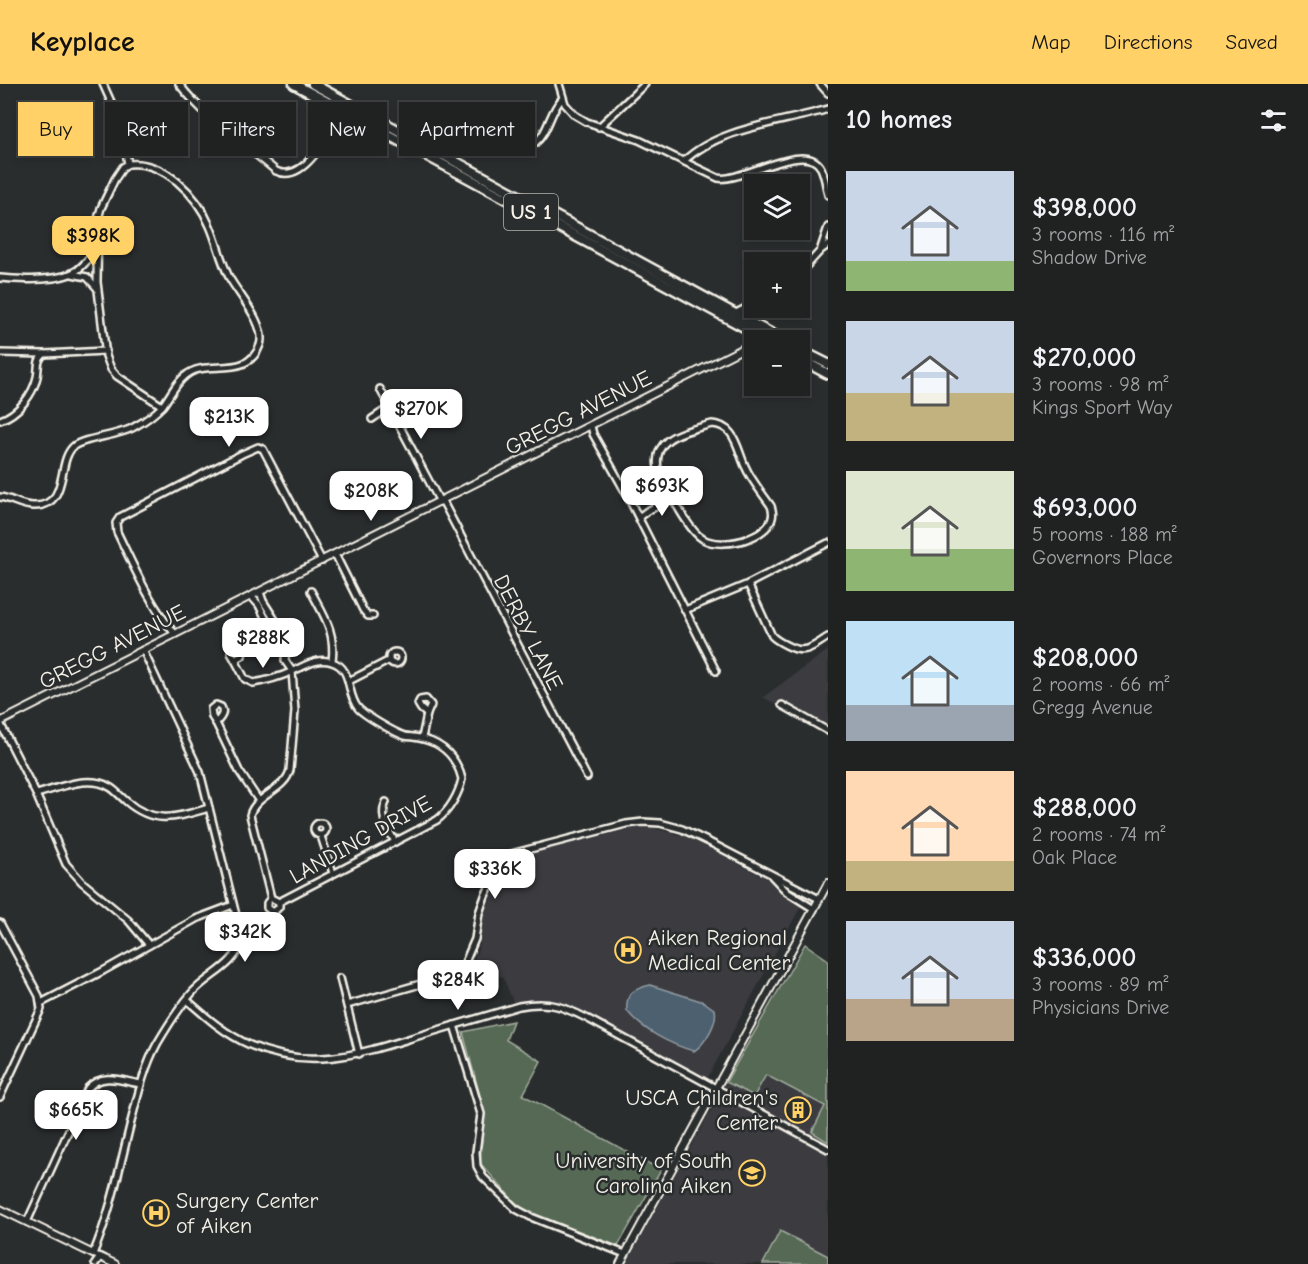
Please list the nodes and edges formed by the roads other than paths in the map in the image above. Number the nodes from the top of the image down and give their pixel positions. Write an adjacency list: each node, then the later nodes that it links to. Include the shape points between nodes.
1 (103, 84): 18 (street, via 121,124)
2 (179, 84): 15 (street, via 216,123 276,171 296,171)
3 (294, 84): 10 (main road, US 1)
4 (313, 84): 11 (main road, US 1)
5 (559, 84): 9 (street)
6 (645, 84): 13 (street)
7 (820, 84): 8 (street)
8 (828, 93)
9 (562, 99): 13 (street, via 575,115); 14 (street)
10 (337, 102)
11 (340, 102)
12 (828, 109): 17 (street, via 755,127 701,147)
13 (599, 126): 17 (street)
14 (535, 142)
15 (312, 156)
16 (436, 156): 29 (main road, US 1)
17 (684, 160): 19 (street, via 725,180 773,163 810,159 820,167)
18 (128, 164): 22 (street, via 101,208); 39 (street, via 161,171 194,199 210,226 228,276 261,335 257,351 244,363 191,371)
19 (828, 195)
20 (828, 227): 23 (street)
21 (828, 245): 23 (street)
22 (96, 248): 25 (street); 27 (street)
23 (821, 250): 24 (street)
24 (810, 262)
25 (71, 274): 26 (street); 27 (street, via 87,277)
26 (0, 278)
27 (98, 289): 32 (street)
28 (744, 310): 29 (street)
29 (732, 317): 30 (main road, US 1)
30 (752, 330)
31 (744, 348): 43 (street, GREGG AVENUE)
32 (106, 351): 34 (street); 39 (street, via 114,372)
33 (0, 353): 34 (street)
34 (44, 354): 42 (street, via 30,394 13,414)
35 (810, 356): 37 (main road)
36 (810, 362): 37 (main road)
37 (826, 366)
38 (380, 389): 40 (street, DERBY LANE)
39 (162, 406): 44 (street, via 127,431 75,445 69,453 62,484 51,500 33,507)
40 (390, 407): 41 (street); 46 (street, DERBY LANE)
41 (372, 419)
42 (0, 420)
43 (591, 426): 46 (street, GREGG AVENUE); 47 (street)
44 (0, 496)
45 (674, 498): 45 (street, via 695,532 711,543 746,539 766,530 774,517 732,434 717,424 672,437 659,448 659,474); 47 (street)
46 (441, 501): 49 (street, GREGG AVENUE); 73 (street, DERBY LANE)
47 (639, 518): 55 (street)
48 (828, 543): 51 (street)
49 (335, 554): 50 (street, GREGG AVENUE); 56 (street, via 363,610)
50 (322, 561): 53 (street, GREGG AVENUE); 57 (street, via 266,453 260,447 242,454 120,518 116,525 163,620)
51 (748, 584): 55 (street); 58 (street, via 777,641 804,651)
52 (311, 591): 63 (street, via 330,626)
53 (260, 592): 54 (street, GREGG AVENUE); 59 (street)
54 (251, 596): 57 (street, GREGG AVENUE); 59 (street, via 259,604 276,640)
55 (684, 610): 64 (street)
56 (373, 616)
57 (175, 634): 60 (street, GREGG AVENUE)
58 (828, 637)
59 (286, 647): 65 (street, via 285,661)
60 (143, 650): 69 (street, GREGG AVENUE); 77 (street, via 200,772)
61 (235, 660): 65 (street, via 244,677 253,683)
62 (388, 661): 66 (street)
63 (332, 662): 65 (street, via 310,663); 66 (street, LANDING DRIVE)
64 (716, 671)
65 (292, 672): 75 (street, via 295,711 289,774 285,782)
66 (349, 681): 72 (street, LANDING DRIVE, via 360,710 396,732)
67 (782, 705): 71 (street)
68 (427, 714): 72 (street)
69 (0, 722): 74 (street)
70 (216, 723): 75 (street, via 238,771)
71 (828, 731)
72 (422, 738): 79 (street, LANDING DRIVE, via 450,754 460,772 460,785 441,817)
73 (587, 777)
74 (36, 794): 77 (street, via 96,782 111,787 155,818); 89 (street, via 71,870 120,912)
75 (259, 801): 83 (street, LANDING DRIVE, via 250,819)
76 (386, 802): 79 (street, via 382,816)
77 (209, 808): 86 (street)
78 (321, 836): 80 (street)
79 (395, 842): 80 (street, LANDING DRIVE)
80 (333, 873): 85 (street, LANDING DRIVE)
81 (771, 875): 84 (street); 87 (street, via 787,892); 93 (street, via 682,829 651,822 626,824 514,852 501,863 485,896 475,939 463,967 445,977)
82 (828, 883): 84 (street)
83 (271, 898): 85 (street, LANDING DRIVE); 85 (street, LANDING DRIVE, via 267,906 271,911 277,910)
84 (819, 899): 87 (street)
85 (279, 902)
86 (233, 905): 89 (street, via 196,919); 91 (street, via 242,939 239,949 230,963)
87 (814, 909): 97 (street)
88 (0, 925): 92 (street)
89 (149, 945): 92 (street)
90 (340, 978): 93 (street)
91 (186, 1000): 95 (street, via 229,1034 272,1053 314,1059); 96 (street, via 157,1044)
92 (41, 1003): 98 (street)
93 (347, 1005): 95 (street)
94 (454, 1025): 95 (street); 97 (street, via 519,1006 554,1004); 102 (street, via 481,1114 476,1152 483,1177 516,1209)
95 (359, 1054)
96 (140, 1084): 101 (street, via 107,1077 88,1088); 103 (street)
97 (715, 1088): 99 (street); 102 (street)
98 (0, 1097)
99 (828, 1149)
100 (0, 1209): 101 (street)
101 (27, 1222): 103 (street)
102 (625, 1254): 106 (street)
103 (97, 1255): 104 (street); 105 (street)
104 (95, 1264)
105 (115, 1264)
106 (620, 1264)

